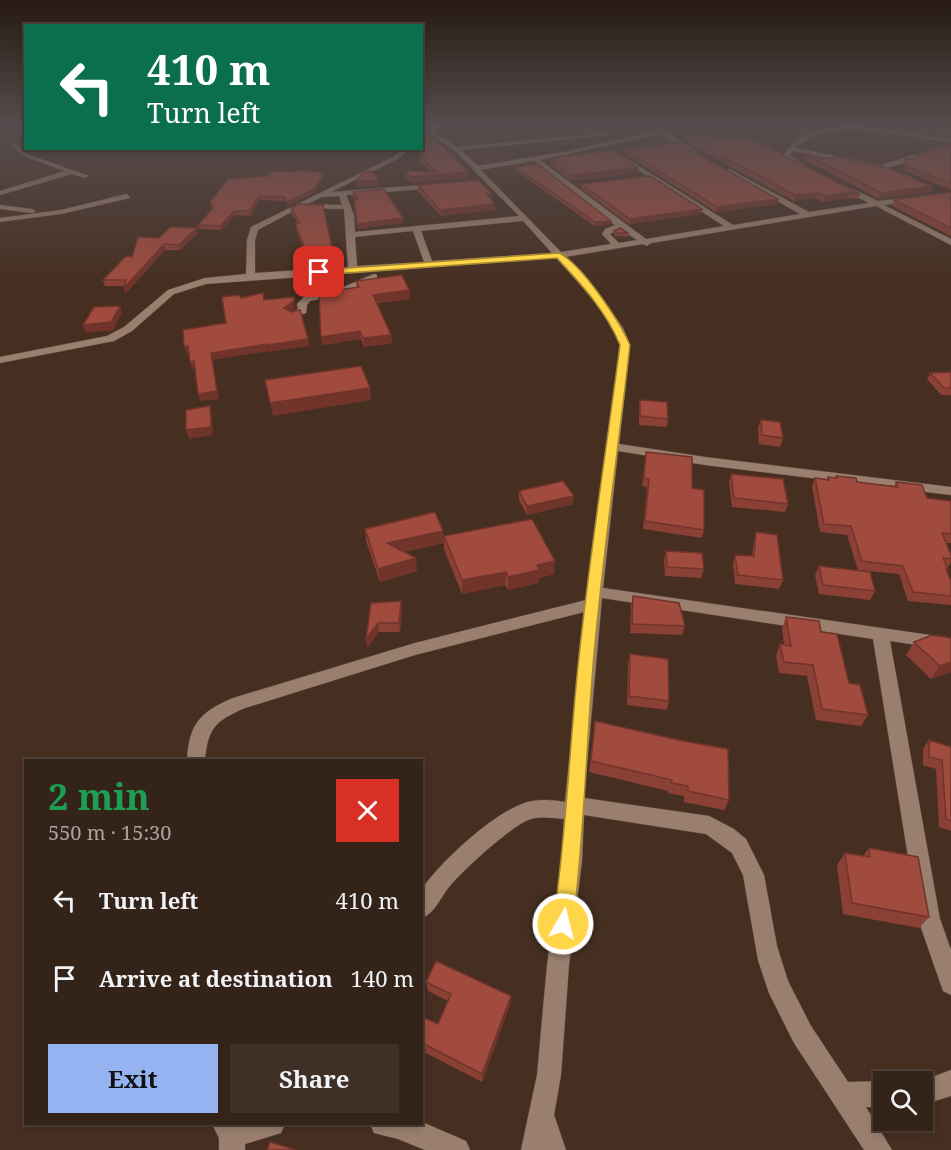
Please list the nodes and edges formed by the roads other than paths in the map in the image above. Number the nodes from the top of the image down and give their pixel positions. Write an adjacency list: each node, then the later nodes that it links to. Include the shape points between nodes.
1 (51, 178): 16 (street)
2 (354, 178): 18 (street)
3 (484, 178): 8 (street)
4 (561, 178): 14 (street)
5 (655, 178): 30 (street)
6 (740, 178): 26 (street)
7 (907, 178): 9 (street)
8 (487, 181): 10 (street); 27 (street)
9 (915, 181)
10 (477, 182)
11 (580, 184): 14 (street)
12 (838, 184): 21 (street)
13 (447, 185): 17 (street)
14 (571, 185): 29 (street)
15 (931, 188): 19 (street)
16 (0, 193)
17 (342, 194): 18 (street); 24 (street)
18 (318, 195): 22 (street)
19 (950, 195): 21 (street)
20 (127, 196): 25 (street)
21 (876, 204): 26 (street); 33 (street)
22 (297, 206): 24 (street); 40 (street, via 254,230)
23 (0, 207): 25 (street)
24 (347, 207): 32 (street)
25 (50, 214): 28 (street)
26 (810, 216): 30 (street)
27 (525, 219): 31 (street); 36 (street)
28 (0, 220)
29 (621, 226): 34 (street); 35 (street, via 606,234)
30 (733, 228): 34 (street)
31 (417, 230): 32 (street); 37 (street)
32 (352, 235): 39 (street)
33 (951, 242)
34 (647, 243): 35 (street)
35 (618, 247): 36 (street)
36 (559, 255): 37 (street); 43 (street, via 594,294 625,345)
37 (429, 264): 38 (street)
38 (392, 267): 39 (street); 41 (street, via 337,293 307,299 302,304 303,311)
39 (353, 270): 40 (street)
40 (250, 276): 42 (street, via 205,281 171,292 128,329 110,339)
41 (292, 314)
42 (0, 360)
43 (614, 447): 44 (street); 45 (street)
44 (951, 491)
45 (595, 598): 46 (street); 48 (street, via 238,703 216,712 200,728); 49 (street)
46 (881, 635): 47 (street); 51 (street, via 929,919)
47 (951, 644)
48 (196, 759)
49 (574, 808): 50 (street, via 528,810 513,819 458,861 438,881); 55 (street, via 710,825 742,849 753,876 770,960 788,1010); 56 (street, via 549,1075)
50 (423, 905)
51 (951, 983)
52 (951, 1083): 53 (street)
53 (933, 1089)
54 (873, 1094): 55 (street)
55 (844, 1095): 63 (street)
56 (541, 1115): 61 (street); 62 (street)
57 (268, 1125): 59 (street)
58 (390, 1125): 60 (street)
59 (230, 1136)
60 (457, 1150)
61 (534, 1150)
62 (553, 1150)
63 (879, 1150)

